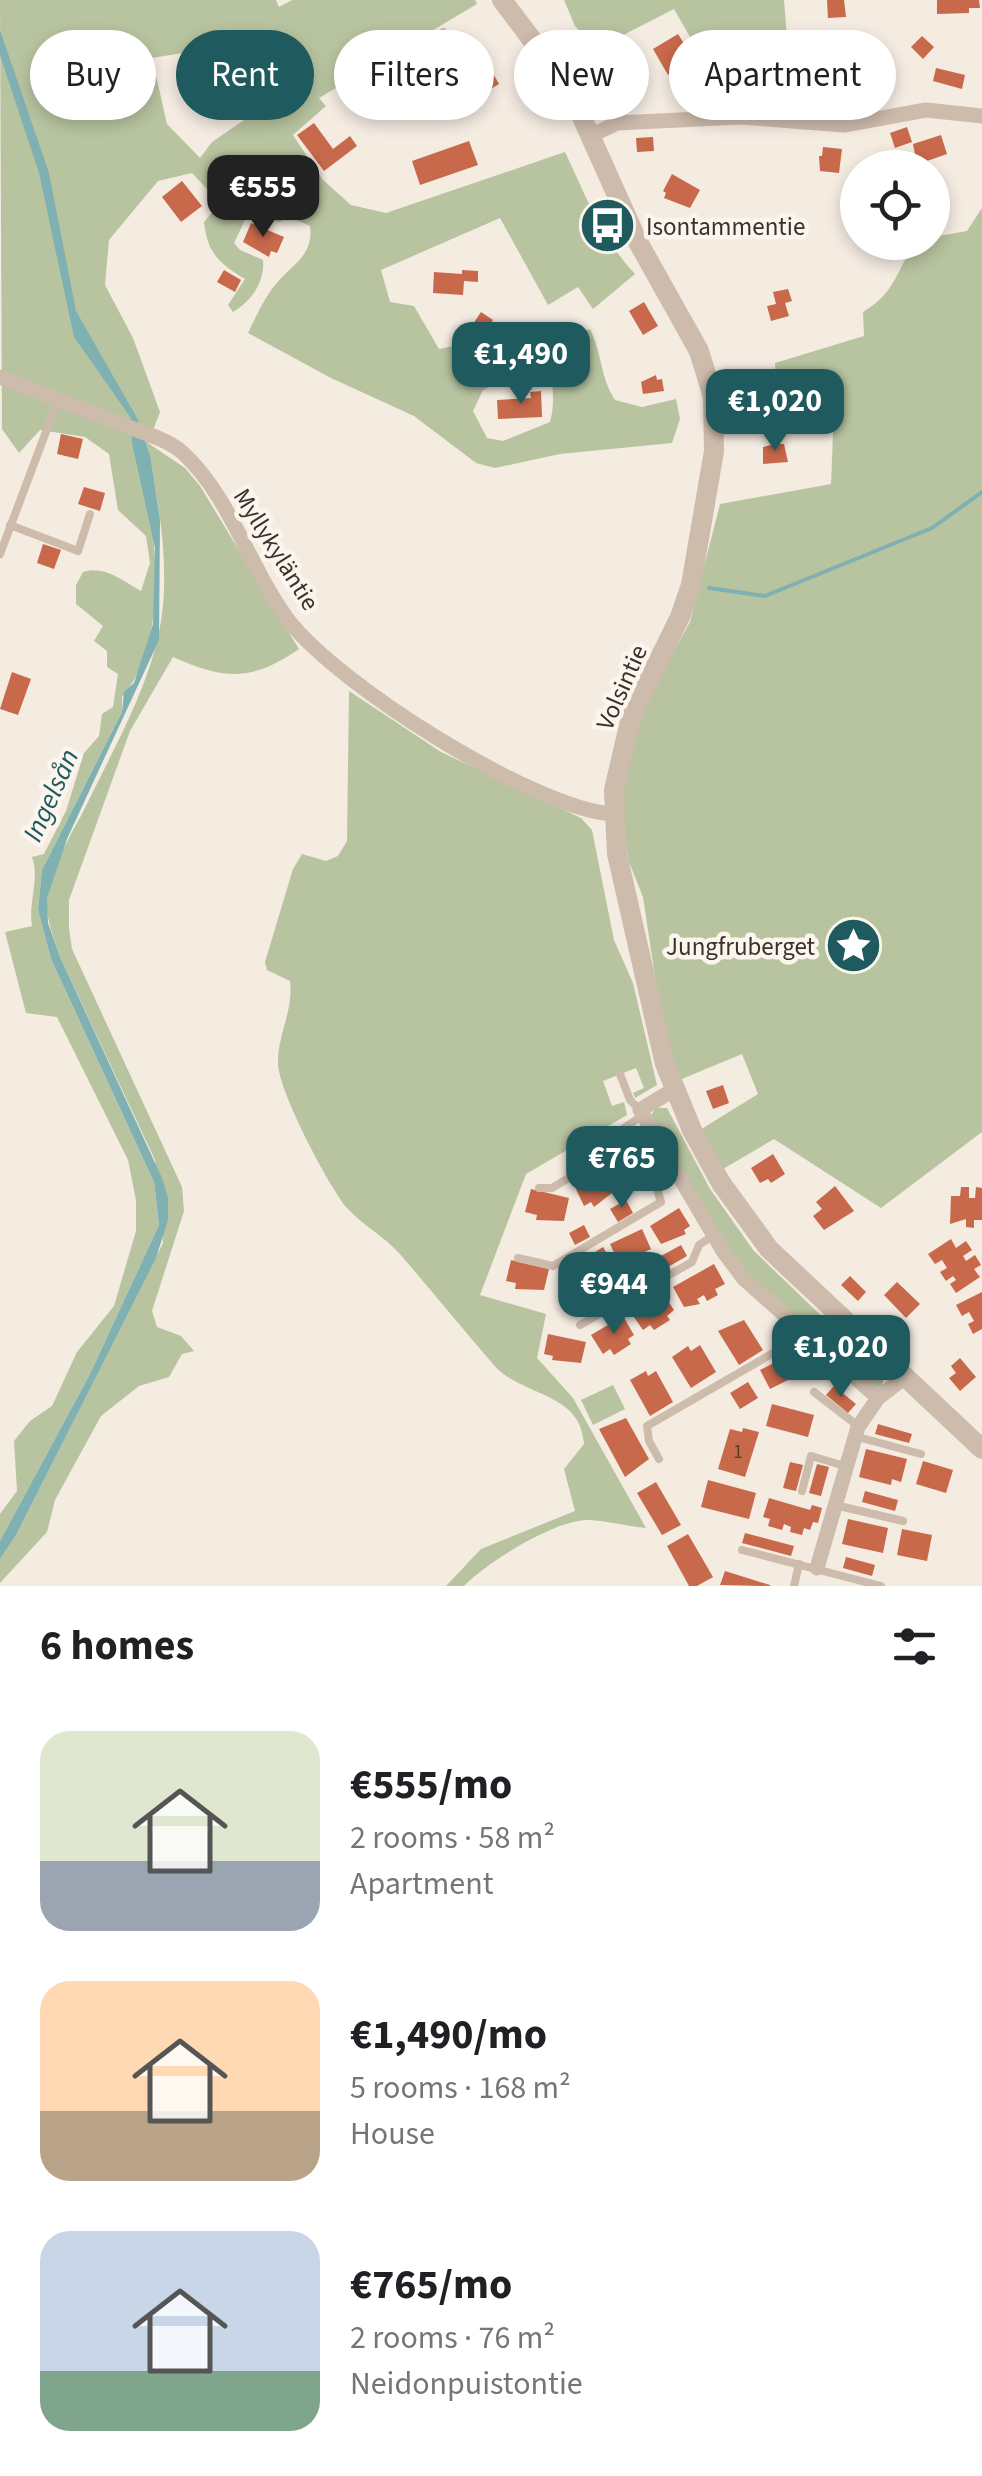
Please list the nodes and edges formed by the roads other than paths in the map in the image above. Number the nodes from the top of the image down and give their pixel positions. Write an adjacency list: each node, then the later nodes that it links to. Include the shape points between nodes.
1 (502, 0): 3 (street, Volsintie, via 556,72)
2 (982, 116): 3 (street, via 926,110 844,125 741,117 617,124)
3 (590, 136): 9 (street, Volsintie, via 638,242 699,351 715,424 692,585 630,717)
4 (0, 377): 5 (street, Myllykyläntie)
5 (58, 400): 7 (lane); 9 (street, Myllykyläntie, via 173,446 192,462 288,619 335,667 407,720 483,762 590,812)
6 (90, 514): 7 (lane, via 78,551)
7 (10, 525): 8 (lane)
8 (0, 554)
9 (612, 814): 11 (street, Volsintie)
10 (620, 1074): 12 (lane)
11 (673, 1090): 12 (street); 19 (street, Volsintie, via 720,1183 768,1249)
12 (641, 1112): 13 (street); 14 (lane, via 624,1128 627,1143 552,1188)
13 (678, 1176): 15 (street); 16 (lane, via 657,1190 661,1202 553,1266)
14 (539, 1188)
15 (714, 1235): 17 (lane, via 699,1245 692,1262); 18 (street, via 744,1279)
16 (518, 1258)
17 (580, 1326)
18 (806, 1334): 21 (street); 25 (lane, via 647,1426)
19 (905, 1376): 21 (street); 23 (street, Volsintie)
20 (814, 1392): 22 (lane)
21 (878, 1398): 22 (street)
22 (856, 1432): 24 (lane); 26 (street)
23 (982, 1449)
24 (922, 1454)
25 (659, 1459)
26 (845, 1466): 27 (lane, via 812,1456); 28 (street)
27 (802, 1491)
28 (835, 1504): 29 (lane); 32 (street)
29 (903, 1521)
30 (742, 1550): 31 (lane)
31 (799, 1564): 32 (lane); 33 (lane)
32 (818, 1568): 34 (lane)
33 (794, 1586)
34 (881, 1586)

